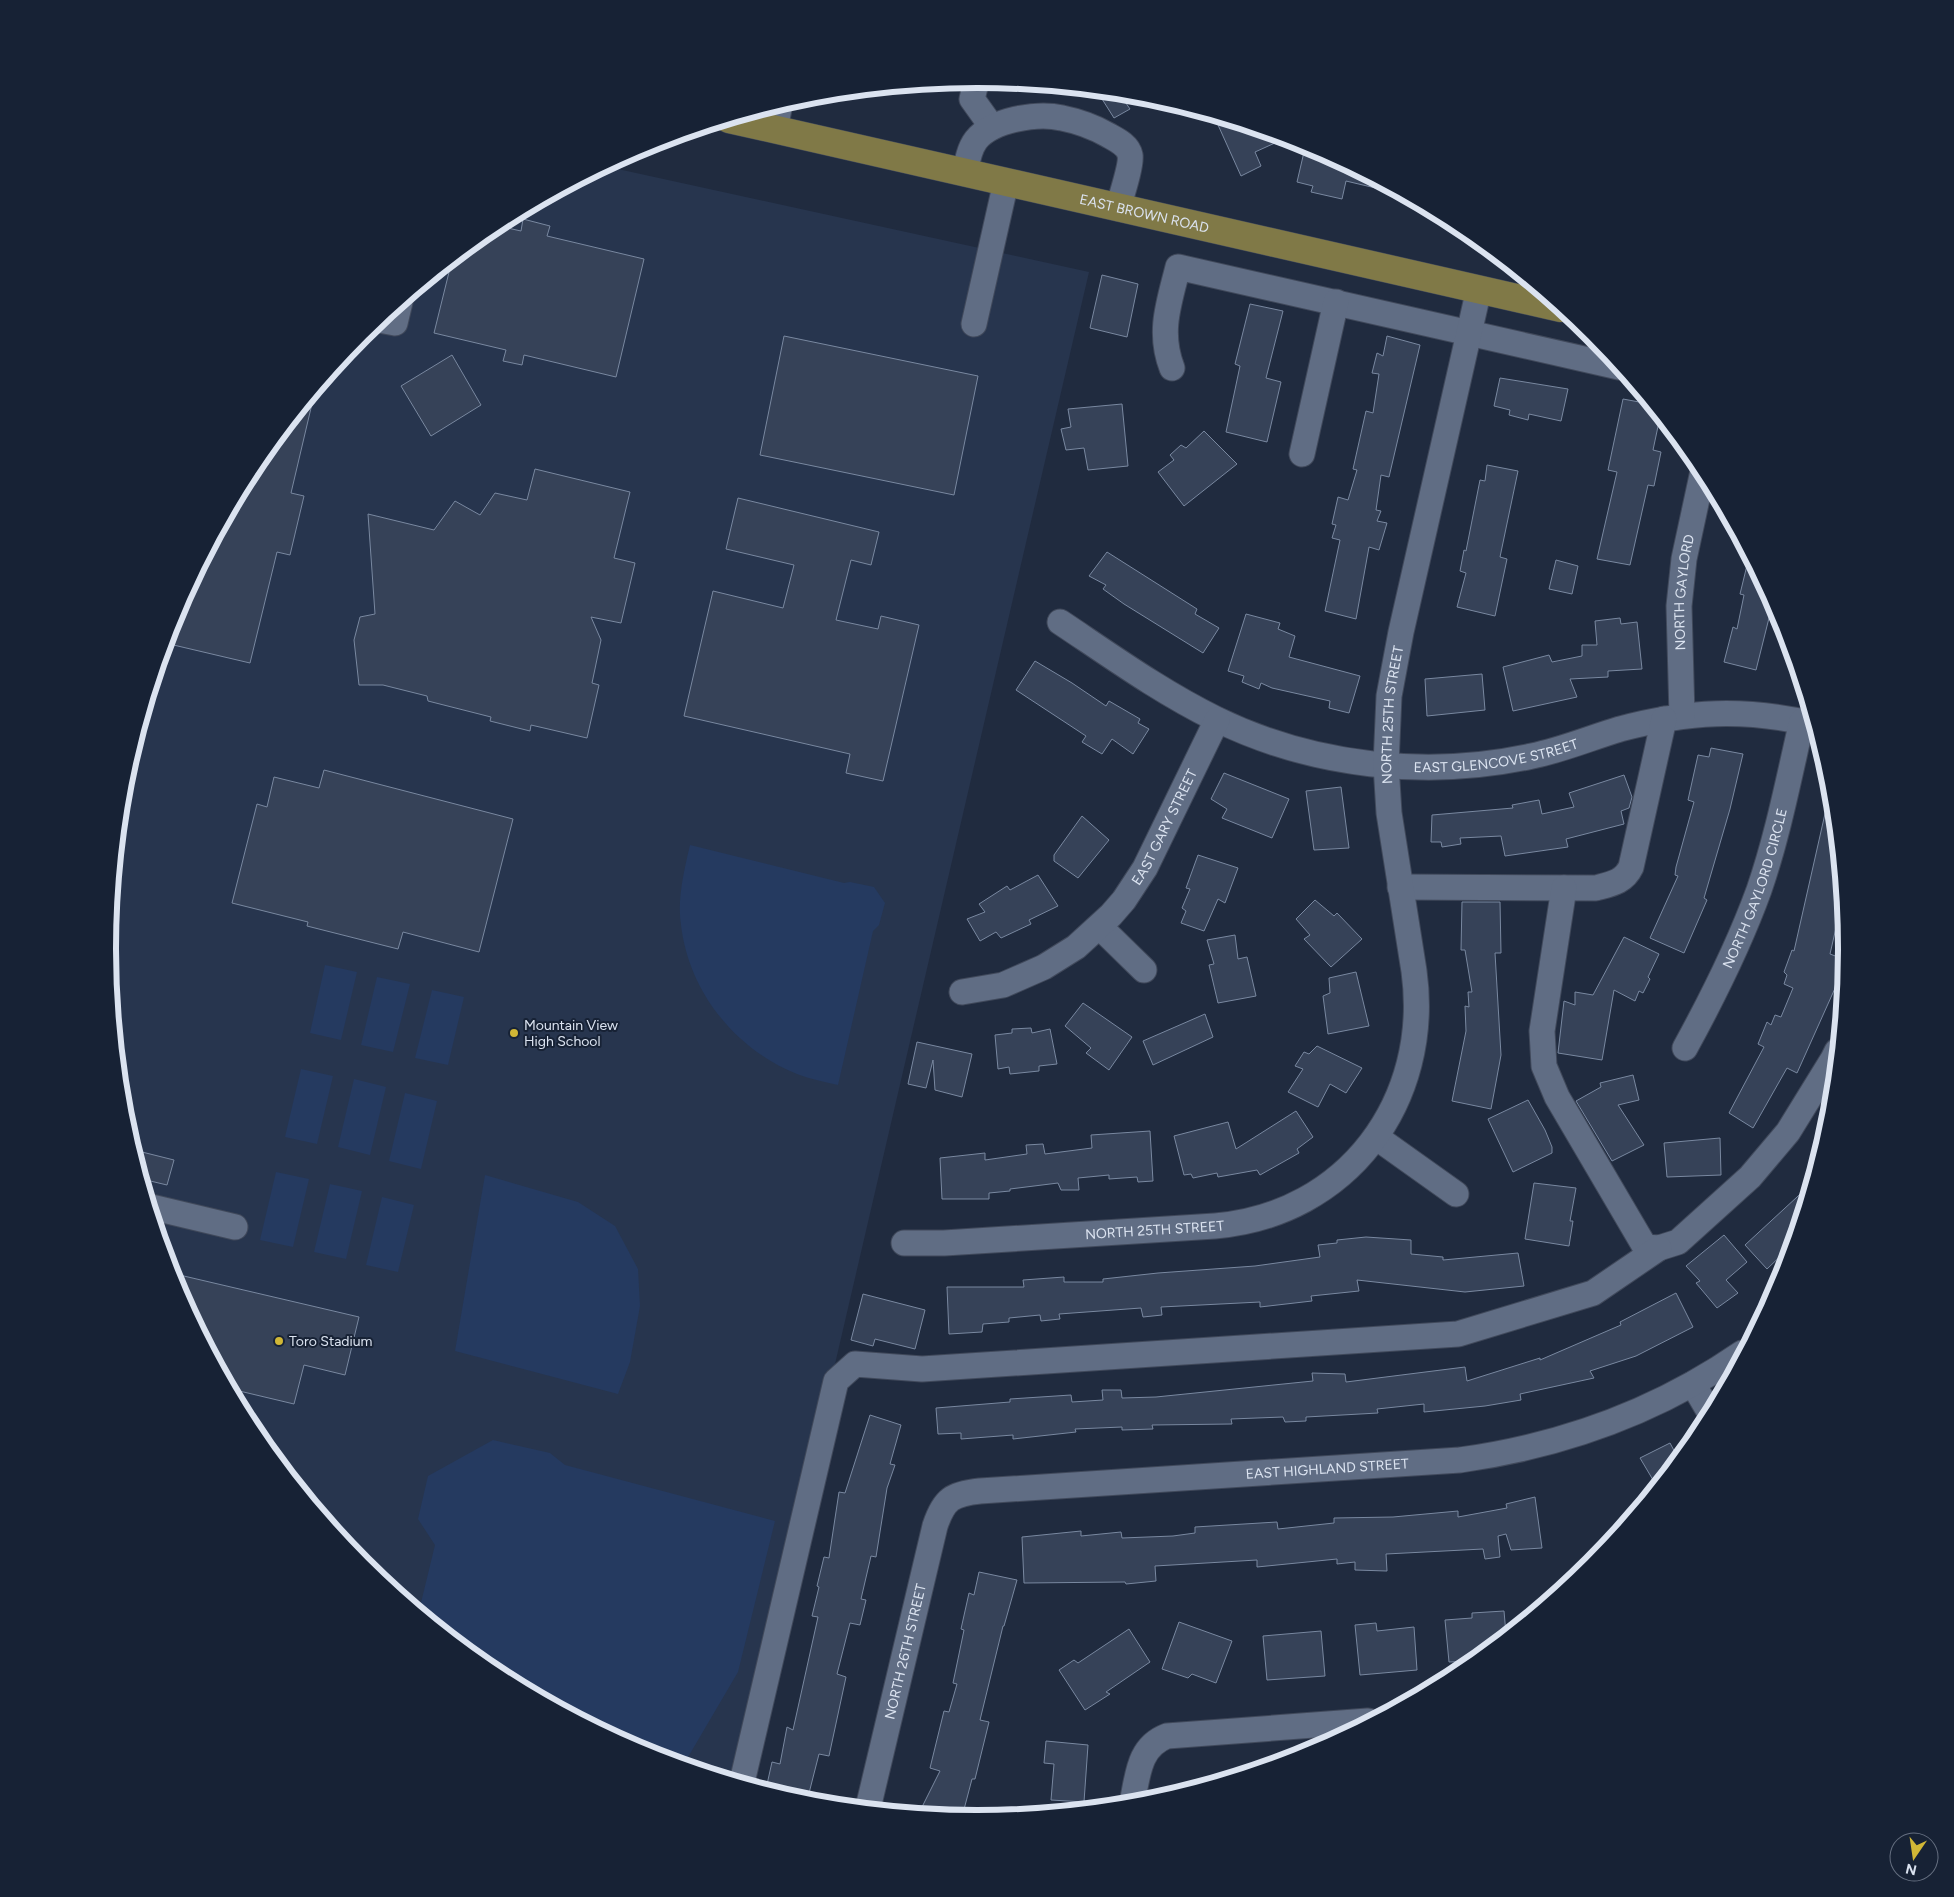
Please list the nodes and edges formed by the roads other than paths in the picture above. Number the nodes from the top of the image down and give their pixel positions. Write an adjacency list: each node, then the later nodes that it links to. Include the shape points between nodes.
1 (975, 88): 4 (street, via 972,99)
2 (777, 117): 3 (main road, EAST BROWN ROAD); 5 (main road, EAST BROWN ROAD)
3 (750, 118)
4 (992, 127): 5 (street, via 975,141); 7 (street, via 1024,118 1060,117 1116,139 1130,155)
5 (965, 173): 6 (main road, EAST BROWN ROAD)
6 (1006, 182): 7 (main road, EAST BROWN ROAD); 13 (street)
7 (1118, 208): 8 (main road, EAST BROWN ROAD)
8 (1479, 289): 10 (main road, EAST BROWN ROAD); 14 (street, NORTH 25TH STREET)
9 (1336, 302): 14 (street); 16 (street, via 1178,267 1165,320 1165,346); 17 (street)
10 (1550, 305)
11 (397, 312): 12 (street, via 394,323)
12 (387, 322)
13 (974, 324)
14 (1469, 332): 15 (street); 23 (street, NORTH 25TH STREET, via 1394,666 1387,719)
15 (1609, 365)
16 (1172, 368)
17 (1302, 454)
18 (1701, 482): 20 (street, NORTH GAYLORD, via 1684,559 1678,606)
19 (1060, 622): 21 (street, EAST GLENCOVE STREET, via 1167,692)
20 (1673, 718): 22 (street, EAST GLENCOVE STREET, via 1704,713 1755,713); 23 (street, EAST GLENCOVE STREET, via 1508,761 1436,767); 25 (street, NORTH GAYLORD, via 1627,876 1616,883 1596,888)
21 (1217, 720): 23 (street, EAST GLENCOVE STREET, via 1298,750); 26 (street, EAST GARY STREET, via 1145,868 1124,900)
22 (1808, 722): 29 (street, NORTH GAYLORD CIRCLE, via 1759,888 1727,968)
23 (1386, 766): 24 (street, NORTH 25TH STREET, via 1388,813)
24 (1400, 887): 25 (street); 31 (street, NORTH 25TH STREET, via 1418,1018 1409,1068 1400,1094)
25 (1564, 888): 36 (street, via 1542,1031 1544,1066 1557,1097 1645,1247)
26 (1100, 927): 27 (street); 28 (street, EAST GARY STREET, via 1062,957 1025,976 1004,985)
27 (1144, 970)
28 (962, 992)
29 (1685, 1048)
30 (1831, 1063): 36 (street, via 1788,1132 1750,1176 1678,1242)
31 (1376, 1137): 32 (street); 35 (street, NORTH 25TH STREET, via 1360,1157 1325,1188 1261,1219 1238,1224 944,1243)
32 (1456, 1194)
33 (157, 1208): 34 (street)
34 (235, 1227)
35 (904, 1242)
36 (1659, 1248): 42 (street, via 1593,1293 1458,1334 922,1368 856,1364 836,1381)
37 (1734, 1358): 38 (street, EAST HIGHLAND STREET)
38 (1694, 1384): 39 (street); 40 (street, EAST HIGHLAND STREET, via 1592,1429 1484,1457 980,1491 959,1494)
39 (1706, 1406)
40 (950, 1499): 44 (street, NORTH 26TH STREET, via 943,1506 935,1526)
41 (1356, 1722): 43 (street, via 1167,1736 1152,1743 1143,1759)
42 (743, 1777)
43 (1134, 1795)
44 (869, 1802)

